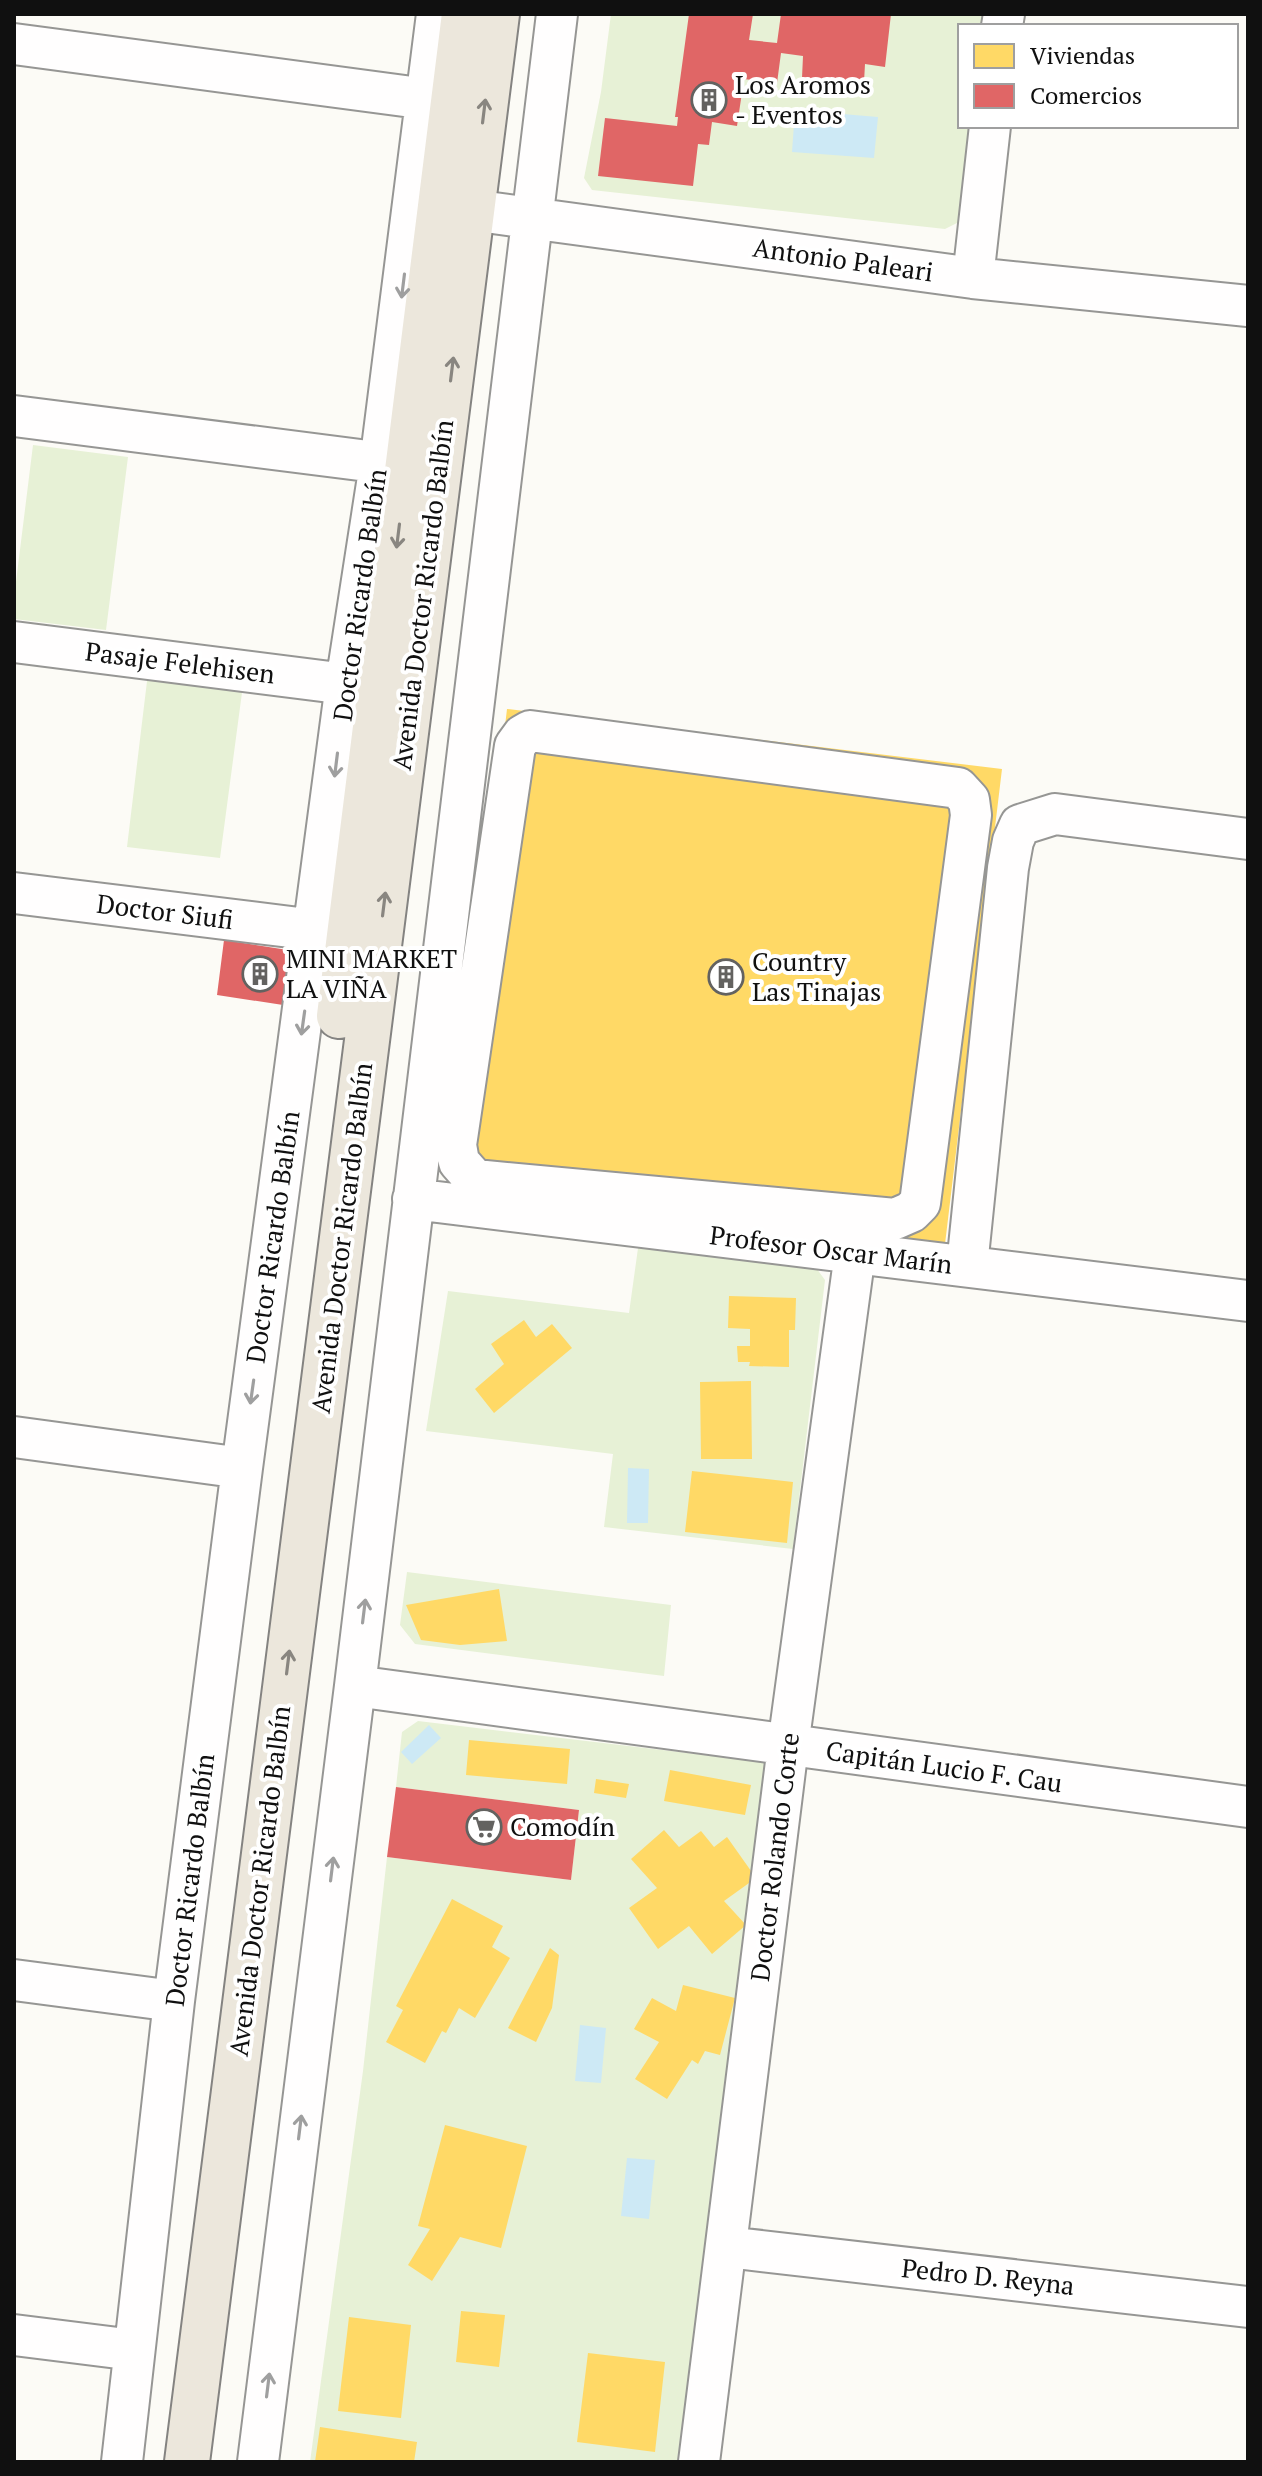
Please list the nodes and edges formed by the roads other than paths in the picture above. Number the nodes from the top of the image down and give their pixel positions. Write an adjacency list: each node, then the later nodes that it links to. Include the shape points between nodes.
1 (437, 14): 6 (street, Doctor Ricardo Balbín)
2 (464, 14): 8 (main road, Avenida Doctor Ricardo Balbín)
3 (497, 14): 8 (main road, Avenida Doctor Ricardo Balbín, one-way to 3)
4 (557, 14): 9 (street)
5 (14, 44): 6 (street)
6 (427, 99): 13 (street, Doctor Ricardo Balbín, one-way to 13)
7 (990, 128): 10 (street)
8 (456, 208): 9 (street, Antonio Paleari); 13 (main road, Avenida Doctor Ricardo Balbín)
9 (531, 218): 10 (street, Antonio Paleari); 19 (street)
10 (973, 278): 11 (street, Antonio Paleari)
11 (1248, 306)
12 (14, 416): 13 (street)
13 (408, 466): 15 (street, Doctor Ricardo Balbín); 37 (main road, Avenida Doctor Ricardo Balbín, one-way to 37); 38 (main road, Avenida Doctor Ricardo Balbín, one-way to 13)
14 (14, 642): 15 (street, Pasaje Felehisen)
15 (346, 684): 18 (street, Doctor Ricardo Balbín, one-way to 18)
16 (1248, 839): 23 (street, via 1055,814 1020,825 1008,868)
17 (14, 893): 18 (street, Doctor Siufi)
18 (315, 930): 26 (street, Doctor Ricardo Balbín, one-way to 26)
19 (444, 944): 20 (street); 21 (street)
20 (485, 951): 20 (street, via 456,1145 459,1162 475,1180 895,1219 920,1203 969,800 958,788 530,731 515,746)
21 (413, 1199): 22 (street, Profesor Oscar Marín); 27 (street, one-way to 21)
22 (855, 1253): 23 (street, Profesor Oscar Marín); 28 (street, Doctor Rolando Corte)
23 (967, 1266): 24 (street, Profesor Oscar Marín)
24 (1248, 1301)
25 (14, 1437): 26 (street)
26 (242, 1468): 31 (street, Doctor Ricardo Balbín)
27 (355, 1686): 28 (street, Capitán Lucio F. Cau); 39 (street, one-way to 27)
28 (788, 1746): 29 (street, Capitán Lucio F. Cau); 32 (street, Doctor Rolando Corte)
29 (1248, 1807)
30 (14, 1980): 31 (street)
31 (174, 2001): 35 (street, Doctor Ricardo Balbín)
32 (727, 2247): 33 (street, Pedro D. Reyna); 40 (street, Doctor Rolando Corte)
33 (1248, 2307)
34 (14, 2335): 35 (street)
35 (134, 2350): 36 (street, Doctor Ricardo Balbín)
36 (122, 2462)
37 (161, 2462)
38 (187, 2462)
39 (258, 2462)
40 (699, 2462)

